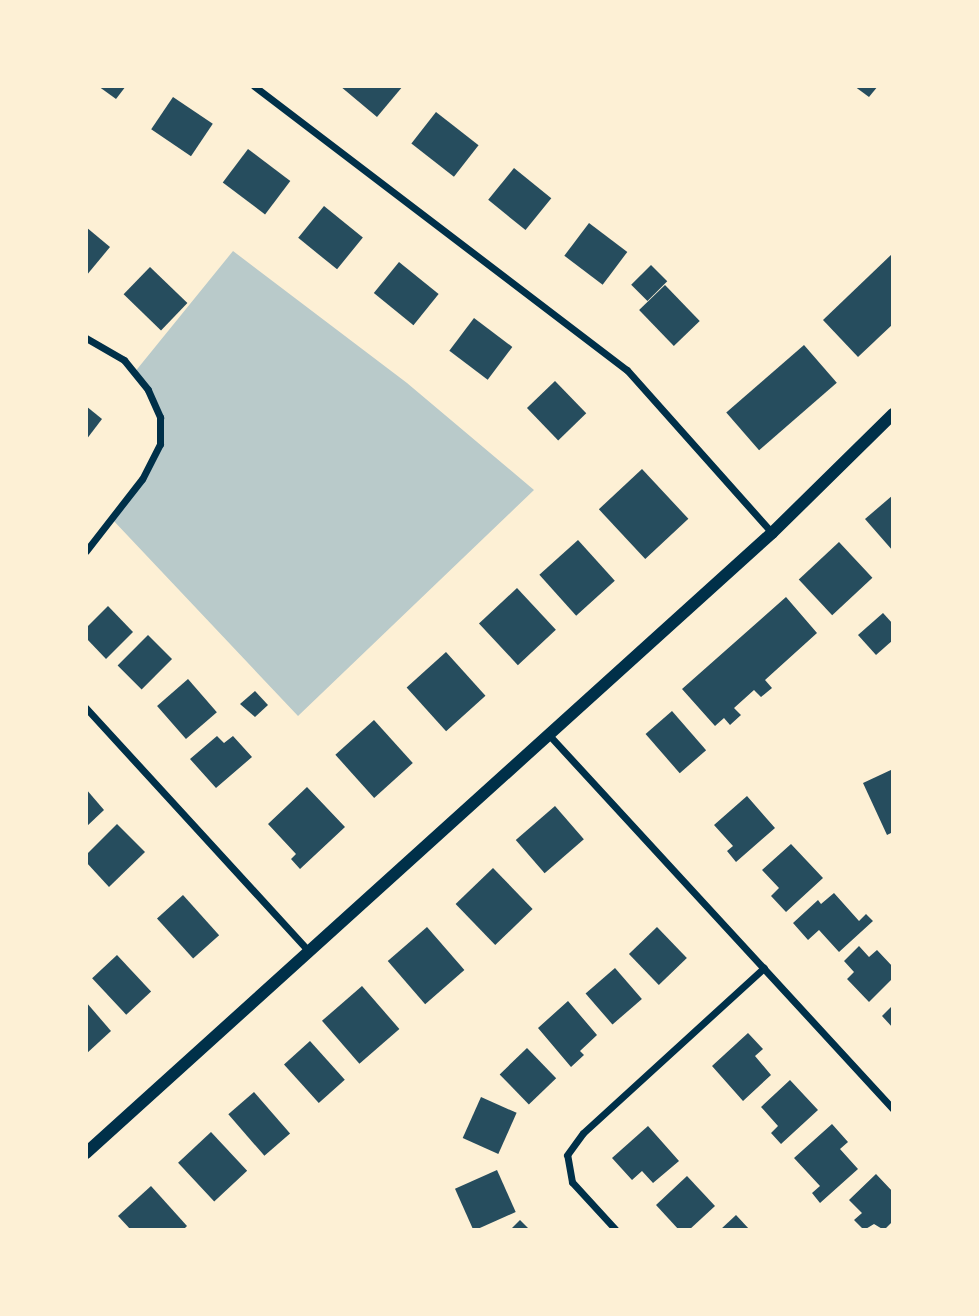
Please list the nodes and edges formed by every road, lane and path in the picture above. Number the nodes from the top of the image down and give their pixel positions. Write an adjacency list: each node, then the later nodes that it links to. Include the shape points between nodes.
1 (254, 86): 4 (street, via 627,370)
2 (86, 338): 5 (street, via 124,360 148,390 160,416 160,444 142,479)
3 (893, 414): 4 (street)
4 (772, 533): 7 (street)
5 (86, 551)
6 (86, 708): 8 (street)
7 (549, 735): 8 (street); 9 (street)
8 (309, 951): 11 (street)
9 (764, 968): 10 (street); 12 (street, via 571,1148 567,1171 572,1182)
10 (893, 1109)
11 (88, 1146)
12 (616, 1230)

